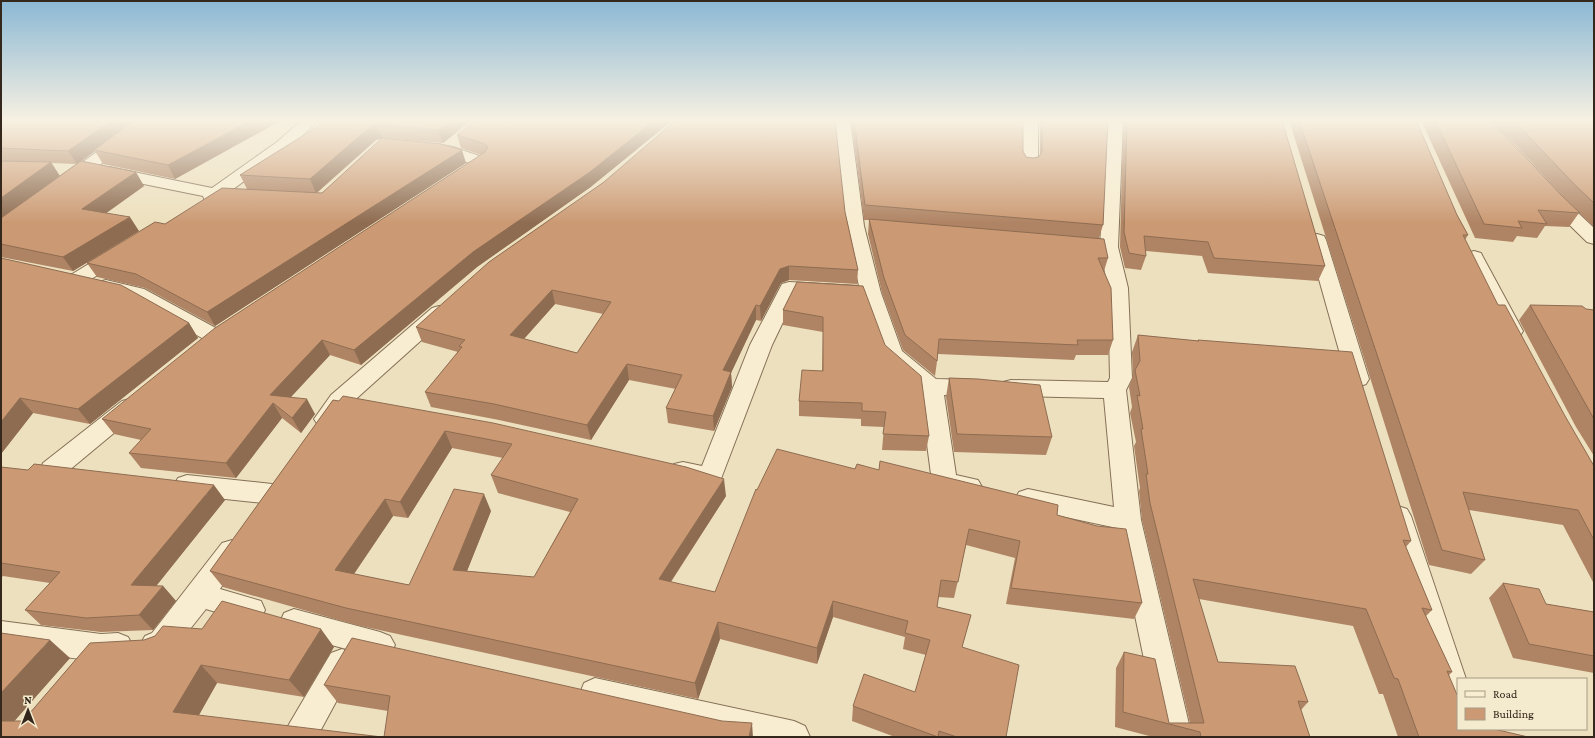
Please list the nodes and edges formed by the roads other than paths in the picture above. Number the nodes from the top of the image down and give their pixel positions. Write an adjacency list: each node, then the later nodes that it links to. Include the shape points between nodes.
1 (105, 154): 8 (street)
2 (270, 154): 13 (street)
3 (469, 154): 10 (street, via 482,162)
4 (849, 154): 20 (street, via 863,227)
5 (1030, 154): 7 (street)
6 (1111, 154): 25 (street, via 1101,246 1118,288 1121,378)
7 (1030, 165)
8 (84, 170): 9 (street); 12 (street); 13 (street, via 133,176)
9 (60, 171)
10 (463, 175)
11 (1543, 187): 17 (street)
12 (57, 190)
13 (216, 194): 14 (street); 15 (street)
14 (261, 197)
15 (196, 206)
16 (1312, 224): 27 (street)
17 (1594, 238)
18 (1466, 243): 22 (street)
19 (129, 247): 23 (street, via 69,279 137,293 223,332)
20 (871, 293): 24 (street, via 893,355); 31 (street, via 789,288 761,345 710,477)
21 (456, 298): 28 (street)
22 (1521, 348)
23 (198, 352)
24 (931, 387): 25 (street); 36 (street, via 945,482)
25 (1115, 390): 36 (street)
26 (143, 396): 32 (street, via 52,470)
27 (1363, 397)
28 (339, 401): 29 (street); 30 (street)
29 (362, 405)
30 (312, 438)
31 (665, 467)
32 (84, 474)
33 (162, 482): 34 (street)
34 (272, 494)
35 (1392, 494): 45 (street)
36 (1128, 520): 48 (street)
37 (245, 532): 38 (street)
38 (200, 595): 40 (street); 41 (street, via 161,644)
39 (1, 634): 41 (street)
40 (356, 639): 42 (street); 46 (street)
41 (101, 647): 43 (street)
42 (410, 651)
43 (80, 671)
44 (571, 687): 47 (street)
45 (1457, 697)
46 (299, 737)
47 (794, 737)
48 (1176, 737)

